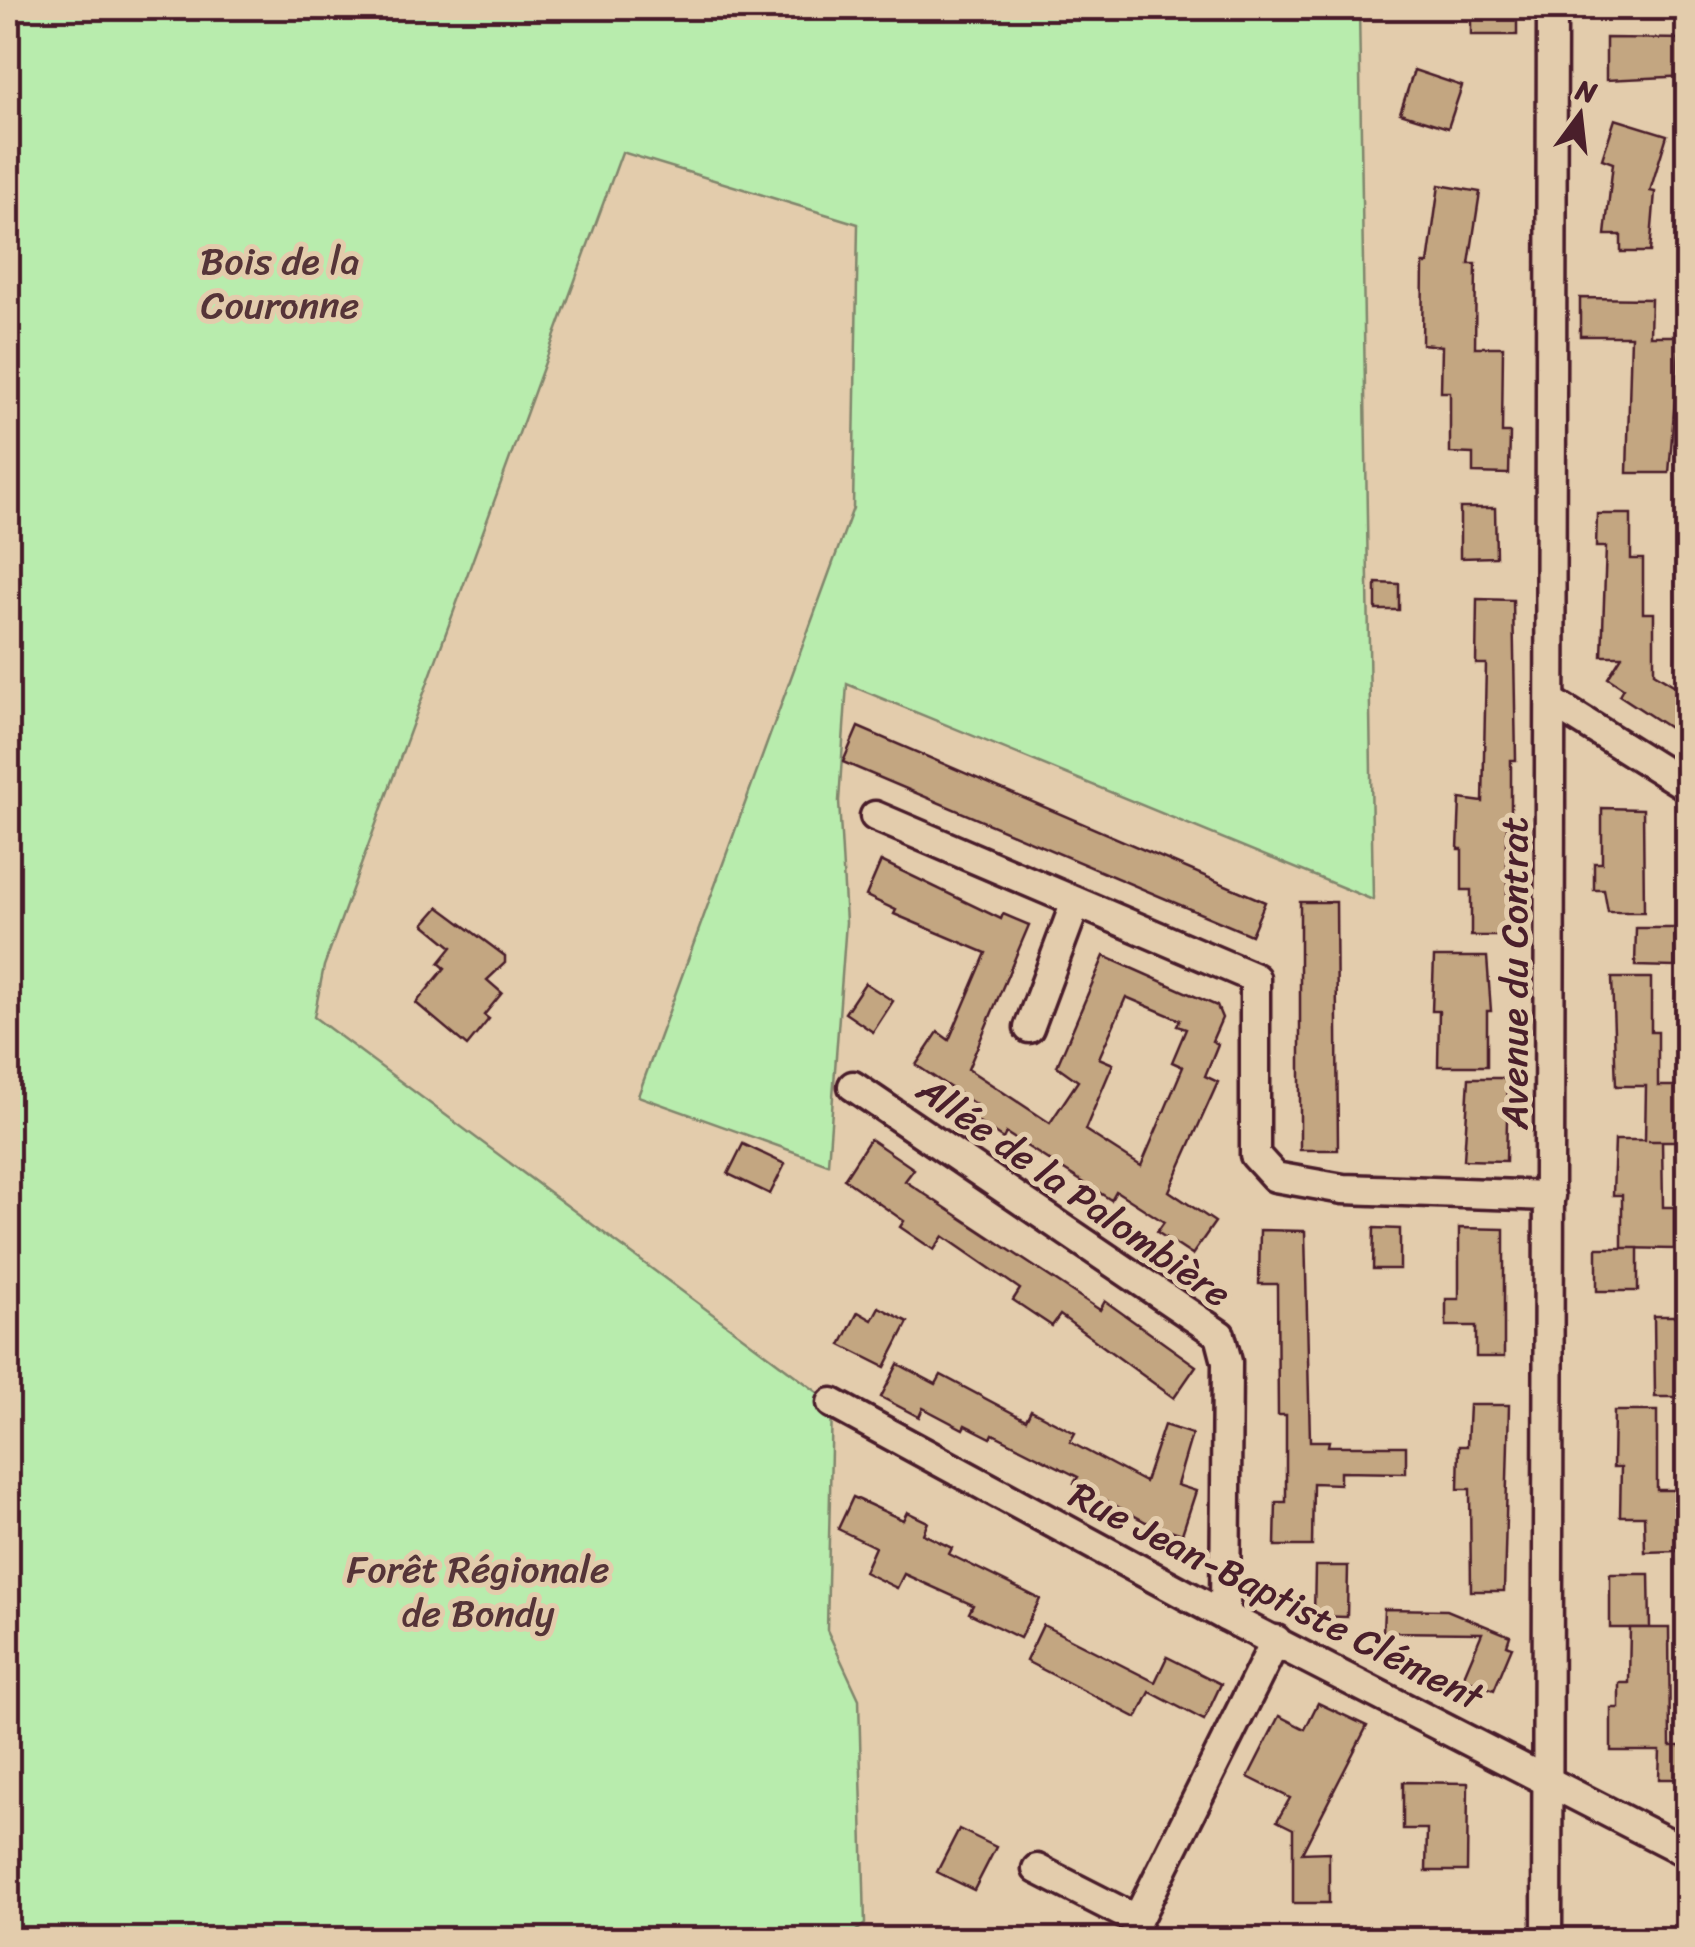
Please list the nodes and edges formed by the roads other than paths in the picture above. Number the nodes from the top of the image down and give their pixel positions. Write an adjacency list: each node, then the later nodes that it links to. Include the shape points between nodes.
1 (1552, 8): 2 (street, Avenue du Contrat)
2 (1552, 702): 3 (street); 8 (street, Avenue du Contrat)
3 (1688, 787)
4 (875, 816): 5 (street)
5 (1076, 902): 6 (street); 8 (street, via 1255,978 1254,1155 1275,1177 1343,1189)
6 (1029, 1028)
7 (854, 1086): 10 (street, Allée de la Palombière, via 1220,1335 1227,1362)
8 (1550, 1196): 12 (street, Avenue du Contrat)
9 (832, 1403): 10 (street, Rue Jean-Baptiste Clément)
10 (1224, 1616): 11 (street, Rue Jean-Baptiste Clément)
11 (1276, 1640): 12 (street, Rue Jean-Baptiste Clément); 14 (street, via 1137,1920)
12 (1547, 1778): 13 (street, Rue Jean-Baptiste Clément); 15 (street, Avenue du Contrat)
13 (1688, 1853)
14 (1036, 1869)
15 (1548, 1940)

